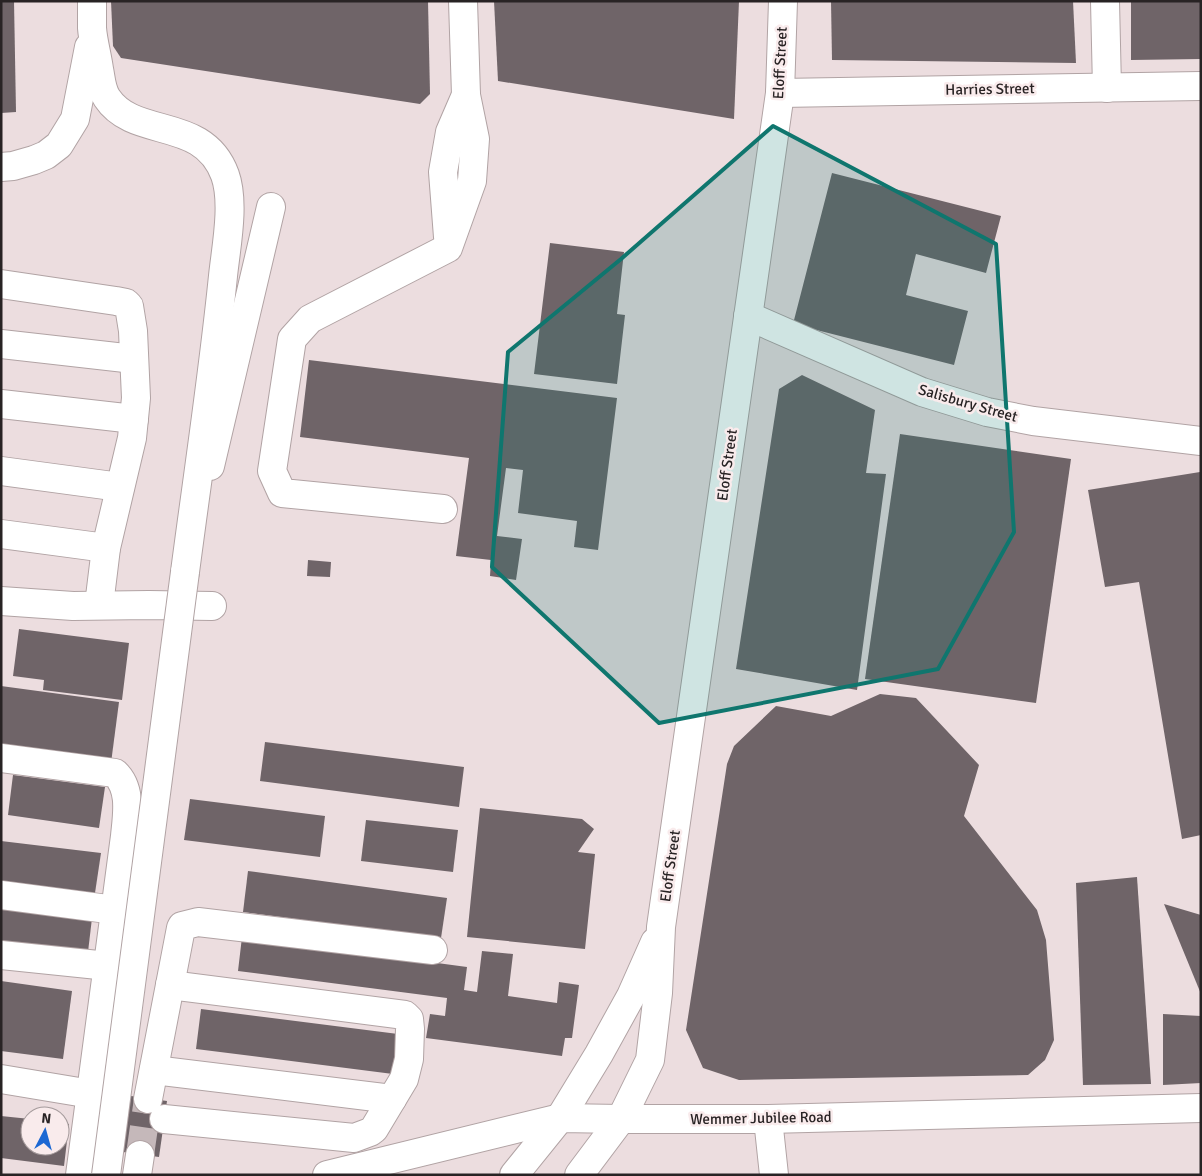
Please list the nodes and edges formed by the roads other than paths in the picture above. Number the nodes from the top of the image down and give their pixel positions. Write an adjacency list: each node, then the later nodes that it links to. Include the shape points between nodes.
1 (92, 1): 5 (main road)
2 (463, 1): 20 (main road, via 466,95 450,132 443,172 448,248 310,319 292,339 272,471 282,493)
3 (783, 1): 8 (main road, Eloff Street)
4 (1105, 1): 7 (main road)
5 (92, 28): 9 (main road, via 75,119 59,145 46,156); 23 (main road, via 106,97 120,112 134,120 183,134 209,150 225,175 230,194 216,340)
6 (1201, 86): 7 (main road, Harries Street)
7 (1107, 88): 8 (main road, Harries Street)
8 (780, 93): 12 (main road, Eloff Street)
9 (1, 167)
10 (271, 207): 23 (main road)
11 (1, 284): 14 (main road, via 126,303 131,313)
12 (748, 316): 17 (main road, Salisbury Street, via 922,392 988,412 1033,421); 30 (main road, Eloff Street)
13 (1, 344): 14 (main road)
14 (134, 360): 16 (main road)
15 (1, 404): 16 (main road)
16 (134, 419): 19 (main road)
17 (1201, 441)
18 (1, 471): 19 (main road)
19 (120, 487): 22 (main road)
20 (443, 509)
21 (1, 534): 22 (main road)
22 (106, 548): 25 (main road)
23 (184, 572): 44 (main road, bridge)
24 (1, 601): 25 (main road)
25 (99, 605): 26 (main road)
26 (212, 606)
27 (1, 758): 29 (main road, via 112,772 119,776 127,796 127,814)
28 (1, 895): 29 (main road)
29 (115, 910): 33 (main road)
30 (662, 927): 40 (main road, Eloff Street, via 631,996); 41 (main road, Eloff Street, via 650,1060)
31 (433, 950): 34 (main road, via 198,922 181,928)
32 (1, 955): 33 (main road)
33 (108, 966): 37 (main road)
34 (170, 985): 35 (main road); 38 (main road, via 405,1015 410,1029 409,1059 404,1079)
35 (154, 1070): 38 (main road); 38 (main road, via 156,1109 354,1138 374,1129)
36 (1, 1079): 37 (main road)
37 (91, 1094): 43 (main road)
38 (392, 1099)
39 (1201, 1108): 42 (main road, Wemmer Jubilee Road)
40 (560, 1118): 41 (main road, Wemmer Jubilee Road); 45 (main road, Wemmer Jubilee Road); 46 (main road, Eloff Street)
41 (621, 1119): 42 (main road, Wemmer Jubilee Road); 47 (main road, Eloff Street)
42 (768, 1119): 48 (main road)
43 (80, 1175)
44 (106, 1175)
45 (327, 1175)
46 (514, 1175)
47 (579, 1175)
48 (774, 1175)

